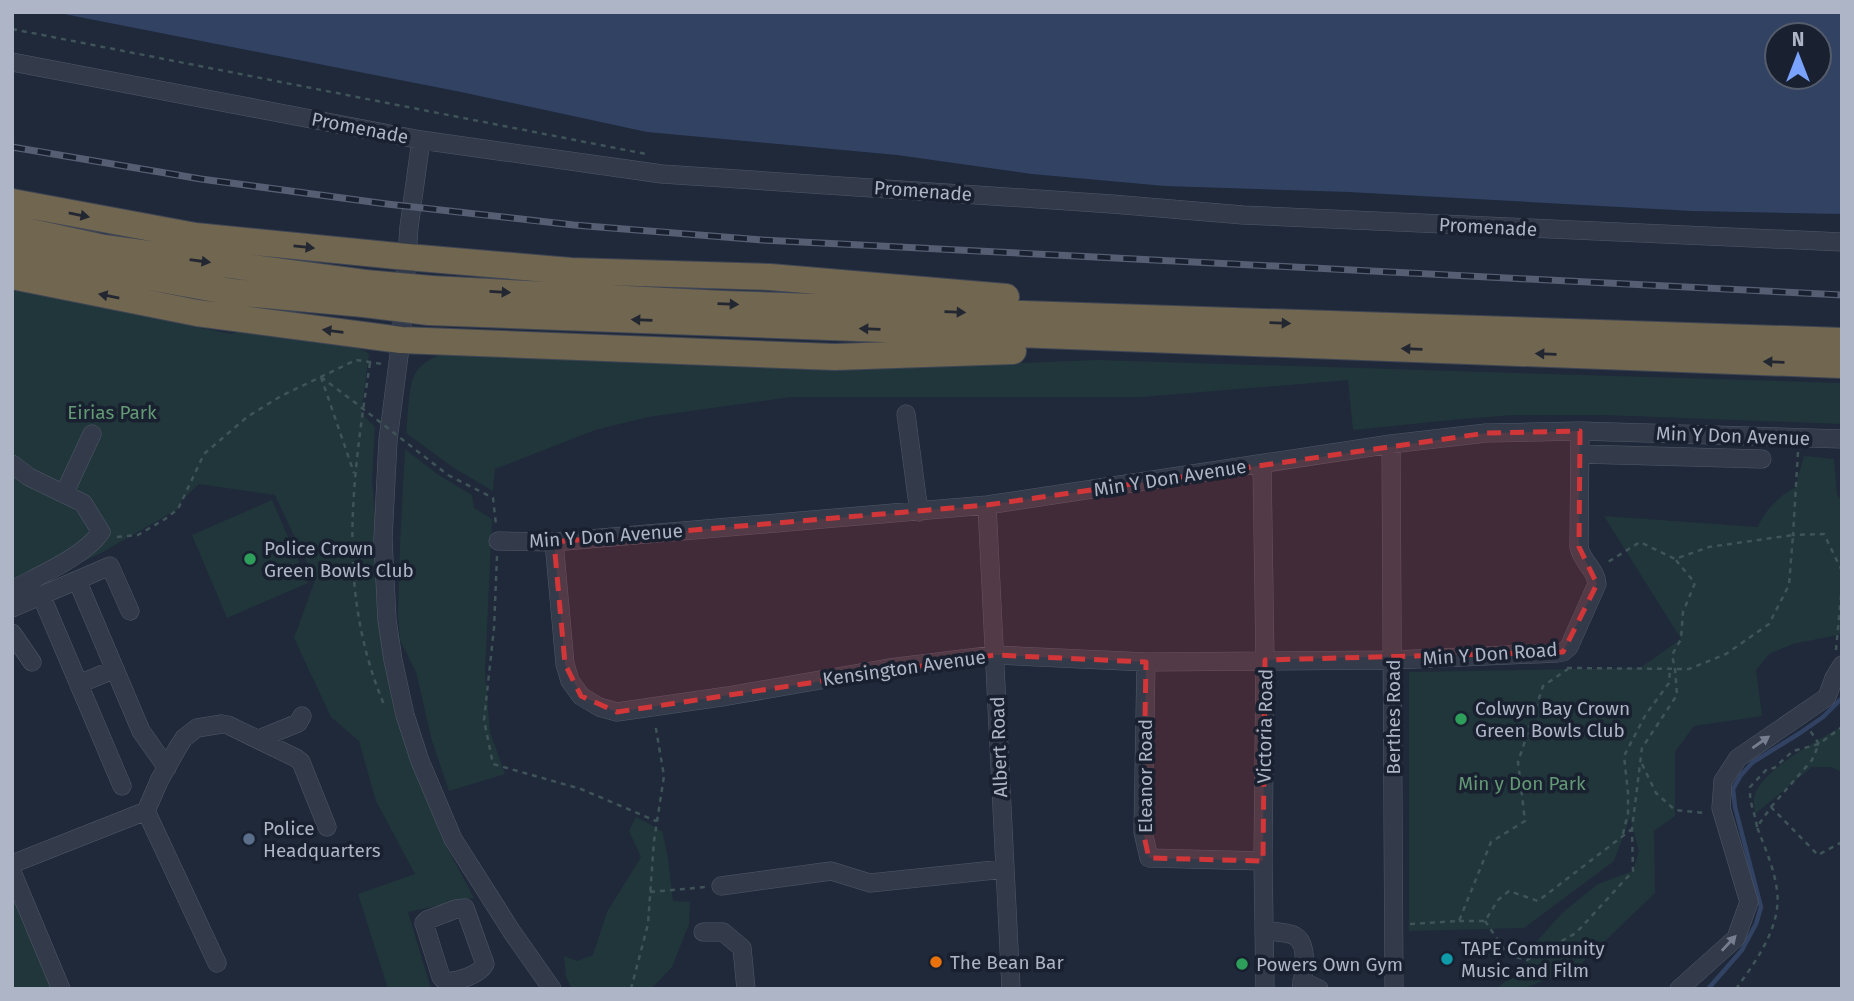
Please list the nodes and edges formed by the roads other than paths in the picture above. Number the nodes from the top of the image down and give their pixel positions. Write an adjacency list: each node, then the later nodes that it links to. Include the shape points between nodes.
1 (12, 62): 2 (street, Promenade)
2 (421, 140): 5 (street, Promenade, via 662,174 1243,215); 7 (street)
3 (12, 202): 7 (highway, one-way to 7, via 195,236)
4 (12, 228): 9 (highway, one-way to 9)
5 (1842, 242)
6 (12, 252): 9 (highway, via 232,292)
7 (407, 257): 10 (highway, one-way to 10, via 571,271 896,286); 11 (street)
8 (12, 276): 11 (highway, one-way to 8, via 197,313)
9 (365, 293): 10 (highway, bridge, via 430,300)
10 (1245, 332): 11 (highway, via 835,356); 12 (highway, one-way to 12); 13 (highway, one-way to 10)
11 (401, 340): 53 (street, via 388,440 383,539 393,660 420,761 453,839)
12 (1842, 341)
13 (1842, 365)
14 (906, 414): 25 (street)
15 (1580, 431): 17 (street, Min Y Don Avenue); 18 (street, Min Y Don Avenue, via 1486,433); 19 (street)
16 (92, 434): 23 (street)
17 (1842, 439)
18 (1391, 444): 22 (street, Min Y Don Avenue); 36 (street, Berthes Road)
19 (1580, 454): 20 (street); 36 (street, Min Y Don Road, via 1579,547 1597,584 1569,647 1556,653)
20 (1762, 459)
21 (12, 464): 23 (street)
22 (1262, 464): 24 (street, Min Y Don Avenue); 35 (street, Victoria Road)
23 (64, 494): 29 (street, via 83,503 101,532 80,552)
24 (987, 505): 25 (street, Min Y Don Avenue); 34 (street, Albert Road)
25 (919, 512): 27 (street, Min Y Don Avenue)
26 (498, 541): 27 (street, Min Y Don Avenue)
27 (554, 542): 34 (street, Kensington Avenue, via 570,681 582,696 617,712)
28 (77, 580): 30 (street); 32 (street, via 110,566); 39 (street)
29 (12, 590)
30 (41, 595): 31 (street); 41 (street)
31 (12, 608)
32 (130, 611)
33 (12, 633): 37 (street)
34 (995, 655): 38 (street, Kensington Avenue); 50 (street, Albert Road)
35 (1265, 660): 36 (street, Kensington Avenue); 38 (street, Kensington Avenue); 48 (street, Victoria Road)
36 (1393, 660): 65 (street, Berthes Road)
37 (32, 662)
38 (1146, 662): 48 (street, Eleanor Road, via 1143,832 1149,858)
39 (115, 669): 41 (street); 44 (street, via 141,730)
40 (1838, 671): 66 (street, one-way to 40, via 1736,939 1749,902 1721,808 1723,781 1738,758 1827,697)
41 (79, 684): 45 (street)
42 (302, 716): 43 (street, via 298,723)
43 (259, 739): 44 (street, via 229,725 197,729 184,738); 47 (street, via 301,762)
44 (167, 768): 46 (street)
45 (122, 786)
46 (146, 811): 49 (street); 57 (street)
47 (327, 827)
48 (1263, 860): 55 (street, Victoria Road)
49 (12, 864)
50 (1004, 869): 52 (street, via 870,883 831,871); 62 (street, Albert Road)
51 (12, 872): 59 (street)
52 (721, 886)
53 (488, 896): 54 (street); 60 (street)
54 (465, 908)
55 (1264, 930): 58 (street, via 1300,940 1305,953); 63 (street, Victoria Road)
56 (703, 932): 61 (street, via 723,932 742,948)
57 (217, 963)
58 (1302, 985): 64 (street)
59 (61, 989)
60 (552, 989)
61 (746, 989)
62 (1011, 989)
63 (1265, 989)
64 (1319, 989)
65 (1395, 989)
66 (1679, 989)

